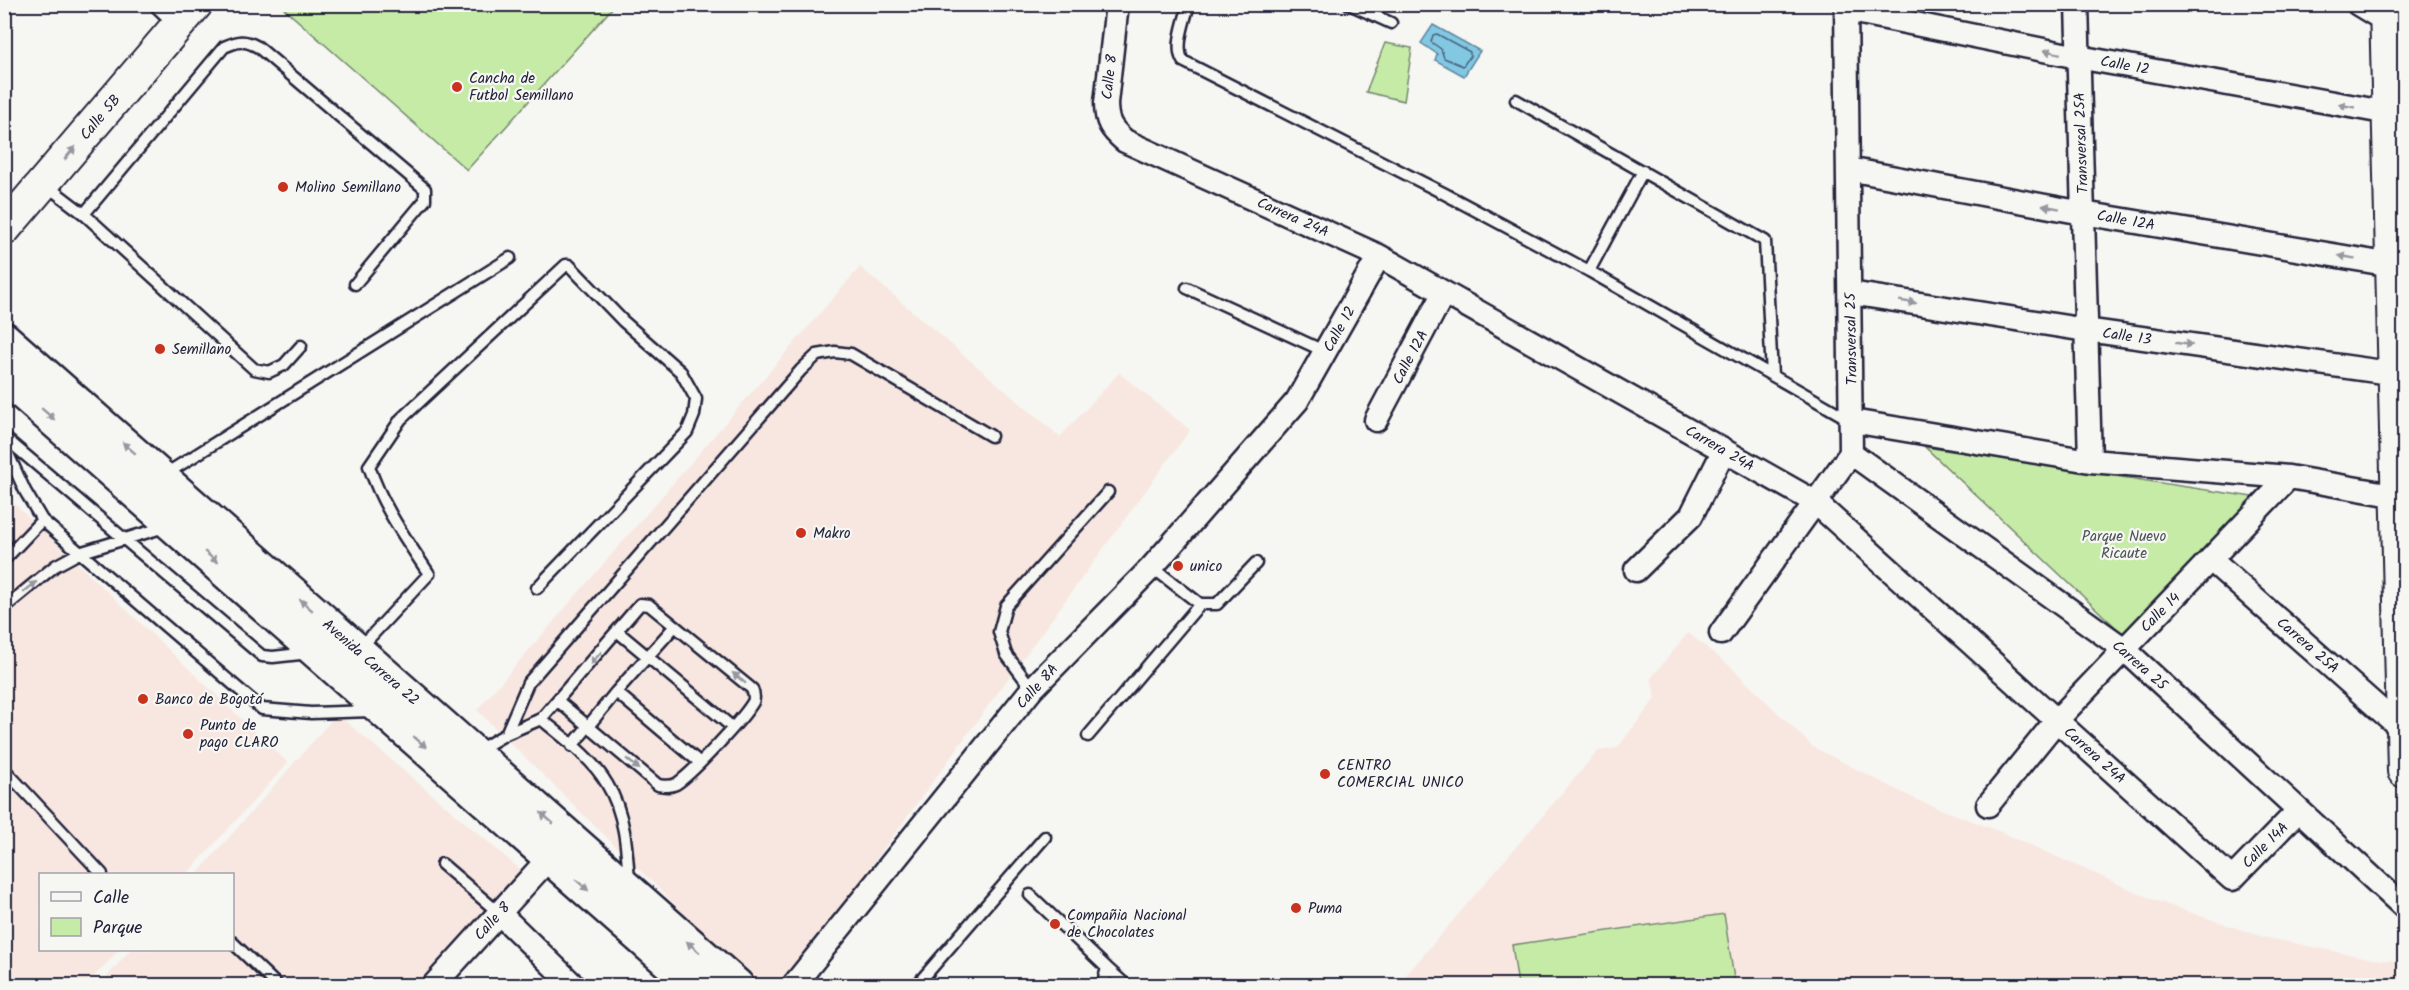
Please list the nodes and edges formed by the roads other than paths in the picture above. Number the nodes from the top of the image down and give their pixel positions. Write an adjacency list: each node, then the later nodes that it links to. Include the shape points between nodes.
1 (1117, 4): 13 (street, Calle 8, via 1106,118 1111,130)
2 (1189, 4): 23 (lane, via 1179,55 1183,62)
3 (1349, 4): 9 (lane)
4 (2077, 4): 10 (street, Transversal 25A)
5 (2358, 4): 8 (street)
6 (1846, 7): 10 (street, Calle 12, one-way to 6); 14 (street, Transversal 25)
7 (179, 10): 16 (street, Calle 5B, one-way to 7)
8 (2386, 13): 12 (street)
9 (1391, 23)
10 (2078, 57): 12 (street, Calle 12, one-way to 10); 17 (street, Transversal 25A)
11 (1516, 100): 15 (lane)
12 (2397, 113): 22 (street)
13 (1125, 141): 20 (street, Carrera 24A)
14 (1848, 170): 17 (street, Calle 12A, one-way to 14); 26 (street, Transversal 25)
15 (1643, 171): 23 (lane); 32 (lane, via 1765,241)
16 (44, 184): 18 (lane); 19 (street, Calle 5B)
17 (2083, 213): 22 (street, Calle 12A, one-way to 17); 28 (street, Transversal 25A)
18 (84, 214): 24 (lane, via 224,47 247,41 425,189 425,200); 30 (lane, via 254,369 269,372 284,365)
19 (4, 229)
20 (1379, 256): 27 (street, Carrera 24A); 31 (street, Calle 12)
21 (510, 258): 44 (lane)
22 (2398, 264): 33 (street)
23 (1588, 271): 32 (lane)
24 (355, 284)
25 (1187, 288): 31 (lane)
26 (1850, 293): 28 (street, Calle 13, one-way to 28); 37 (street, Transversal 25)
27 (1443, 294): 36 (street, Calle 12A); 41 (street, Carrera 24A)
28 (2086, 330): 33 (street, Calle 13, one-way to 33); 43 (street, Transversal 25A)
29 (4, 339): 44 (main road, Avenida Carrera 22, one-way to 29)
30 (301, 346)
31 (1326, 352): 35 (street, Calle 12)
32 (1772, 375): 37 (lane)
33 (2400, 375): 47 (street)
34 (4, 376): 50 (main road, Avenida Carrera 22, one-way to 50)
35 (1297, 401): 56 (street, Calle 8A)
36 (1376, 420)
37 (1852, 421): 42 (street, Transversal 25); 43 (street)
38 (991, 436): 77 (lane, via 851,354 817,356 762,413 528,683)
39 (4, 437): 51 (lane)
40 (4, 445): 49 (lane)
41 (1724, 450): 48 (street, Carrera 24A); 57 (street, via 1691,516)
42 (1851, 453): 48 (street); 64 (street, Carrera 25)
43 (2090, 461): 45 (street)
44 (162, 477): 65 (main road, Avenida Carrera 22, one-way to 44)
45 (2289, 477): 47 (street); 54 (street, Calle 14)
46 (1108, 492): 68 (lane, via 1006,606 999,633 1006,654)
47 (2401, 496): 76 (street)
48 (1815, 502): 63 (street); 73 (street, Carrera 24A)
49 (42, 520): 52 (lane); 53 (lane)
50 (174, 525): 51 (lane); 66 (main road, Avenida Carrera 22, one-way to 66)
51 (123, 539): 52 (lane); 66 (lane, via 262,656)
52 (79, 553): 60 (lane, one-way to 52, via 55,566); 71 (lane, via 262,709 311,713)
53 (4, 560)
54 (2211, 560): 64 (street, Calle 14); 76 (street, Carrera 25A)
55 (1256, 563): 59 (lane, via 1217,603)
56 (1152, 567): 59 (lane); 68 (street, Calle 8A)
57 (1636, 570)
58 (537, 588): 65 (lane, via 687,432 696,399 681,372 623,321 569,265 401,419 369,466 389,513 429,574)
59 (1200, 604): 78 (lane)
60 (4, 608)
61 (675, 626): 62 (lane, via 644,603); 67 (lane); 75 (lane, one-way to 61, via 754,701 752,689)
62 (618, 632): 67 (lane); 70 (lane, one-way to 70)
63 (1721, 633)
64 (2124, 649): 73 (street, Calle 14); 85 (street, Carrera 25)
65 (357, 650): 80 (main road, Avenida Carrera 22)
66 (318, 652): 71 (main road, Avenida Carrera 22)
67 (647, 656): 69 (lane); 75 (lane)
68 (1032, 689): 97 (street, Calle 8A)
69 (616, 692): 74 (lane); 81 (lane)
70 (558, 701): 72 (lane); 74 (lane)
71 (385, 711): 87 (main road, Avenida Carrera 22, one-way to 87)
72 (541, 719): 77 (lane); 79 (lane)
73 (2056, 721): 84 (street, Calle 14); 90 (street, Carrera 24A)
74 (587, 727): 79 (lane); 81 (lane, one-way to 81, via 658,785 675,785)
75 (732, 727): 81 (lane)
76 (2404, 730): 83 (street)
77 (506, 734): 80 (lane)
78 (1088, 736)
79 (572, 746): 91 (lane, via 591,763 615,802 627,841)
80 (473, 753): 91 (main road, Avenida Carrera 22, one-way to 80)
81 (699, 762)
82 (4, 769): 89 (lane)
83 (2404, 771)
84 (1988, 805)
85 (2298, 811): 90 (street, Calle 14A); 93 (street, Carrera 25)
86 (1045, 837): 103 (lane)
87 (550, 857): 94 (street, Calle 8); 101 (main road, Avenida Carrera 22, one-way to 101)
88 (442, 864): 94 (lane)
89 (101, 873)
90 (2232, 879)
91 (630, 890): 102 (main road, Avenida Carrera 22, one-way to 91)
92 (1030, 895): 96 (lane)
93 (2404, 907)
94 (499, 913): 99 (street, Calle 8); 100 (street)
95 (234, 944): 98 (lane)
96 (1107, 968): 104 (lane); 105 (lane)
97 (796, 985)
98 (278, 986)
99 (433, 986)
100 (574, 986)
101 (696, 986)
102 (737, 986)
103 (916, 986)
104 (1102, 986)
105 (1127, 986)

